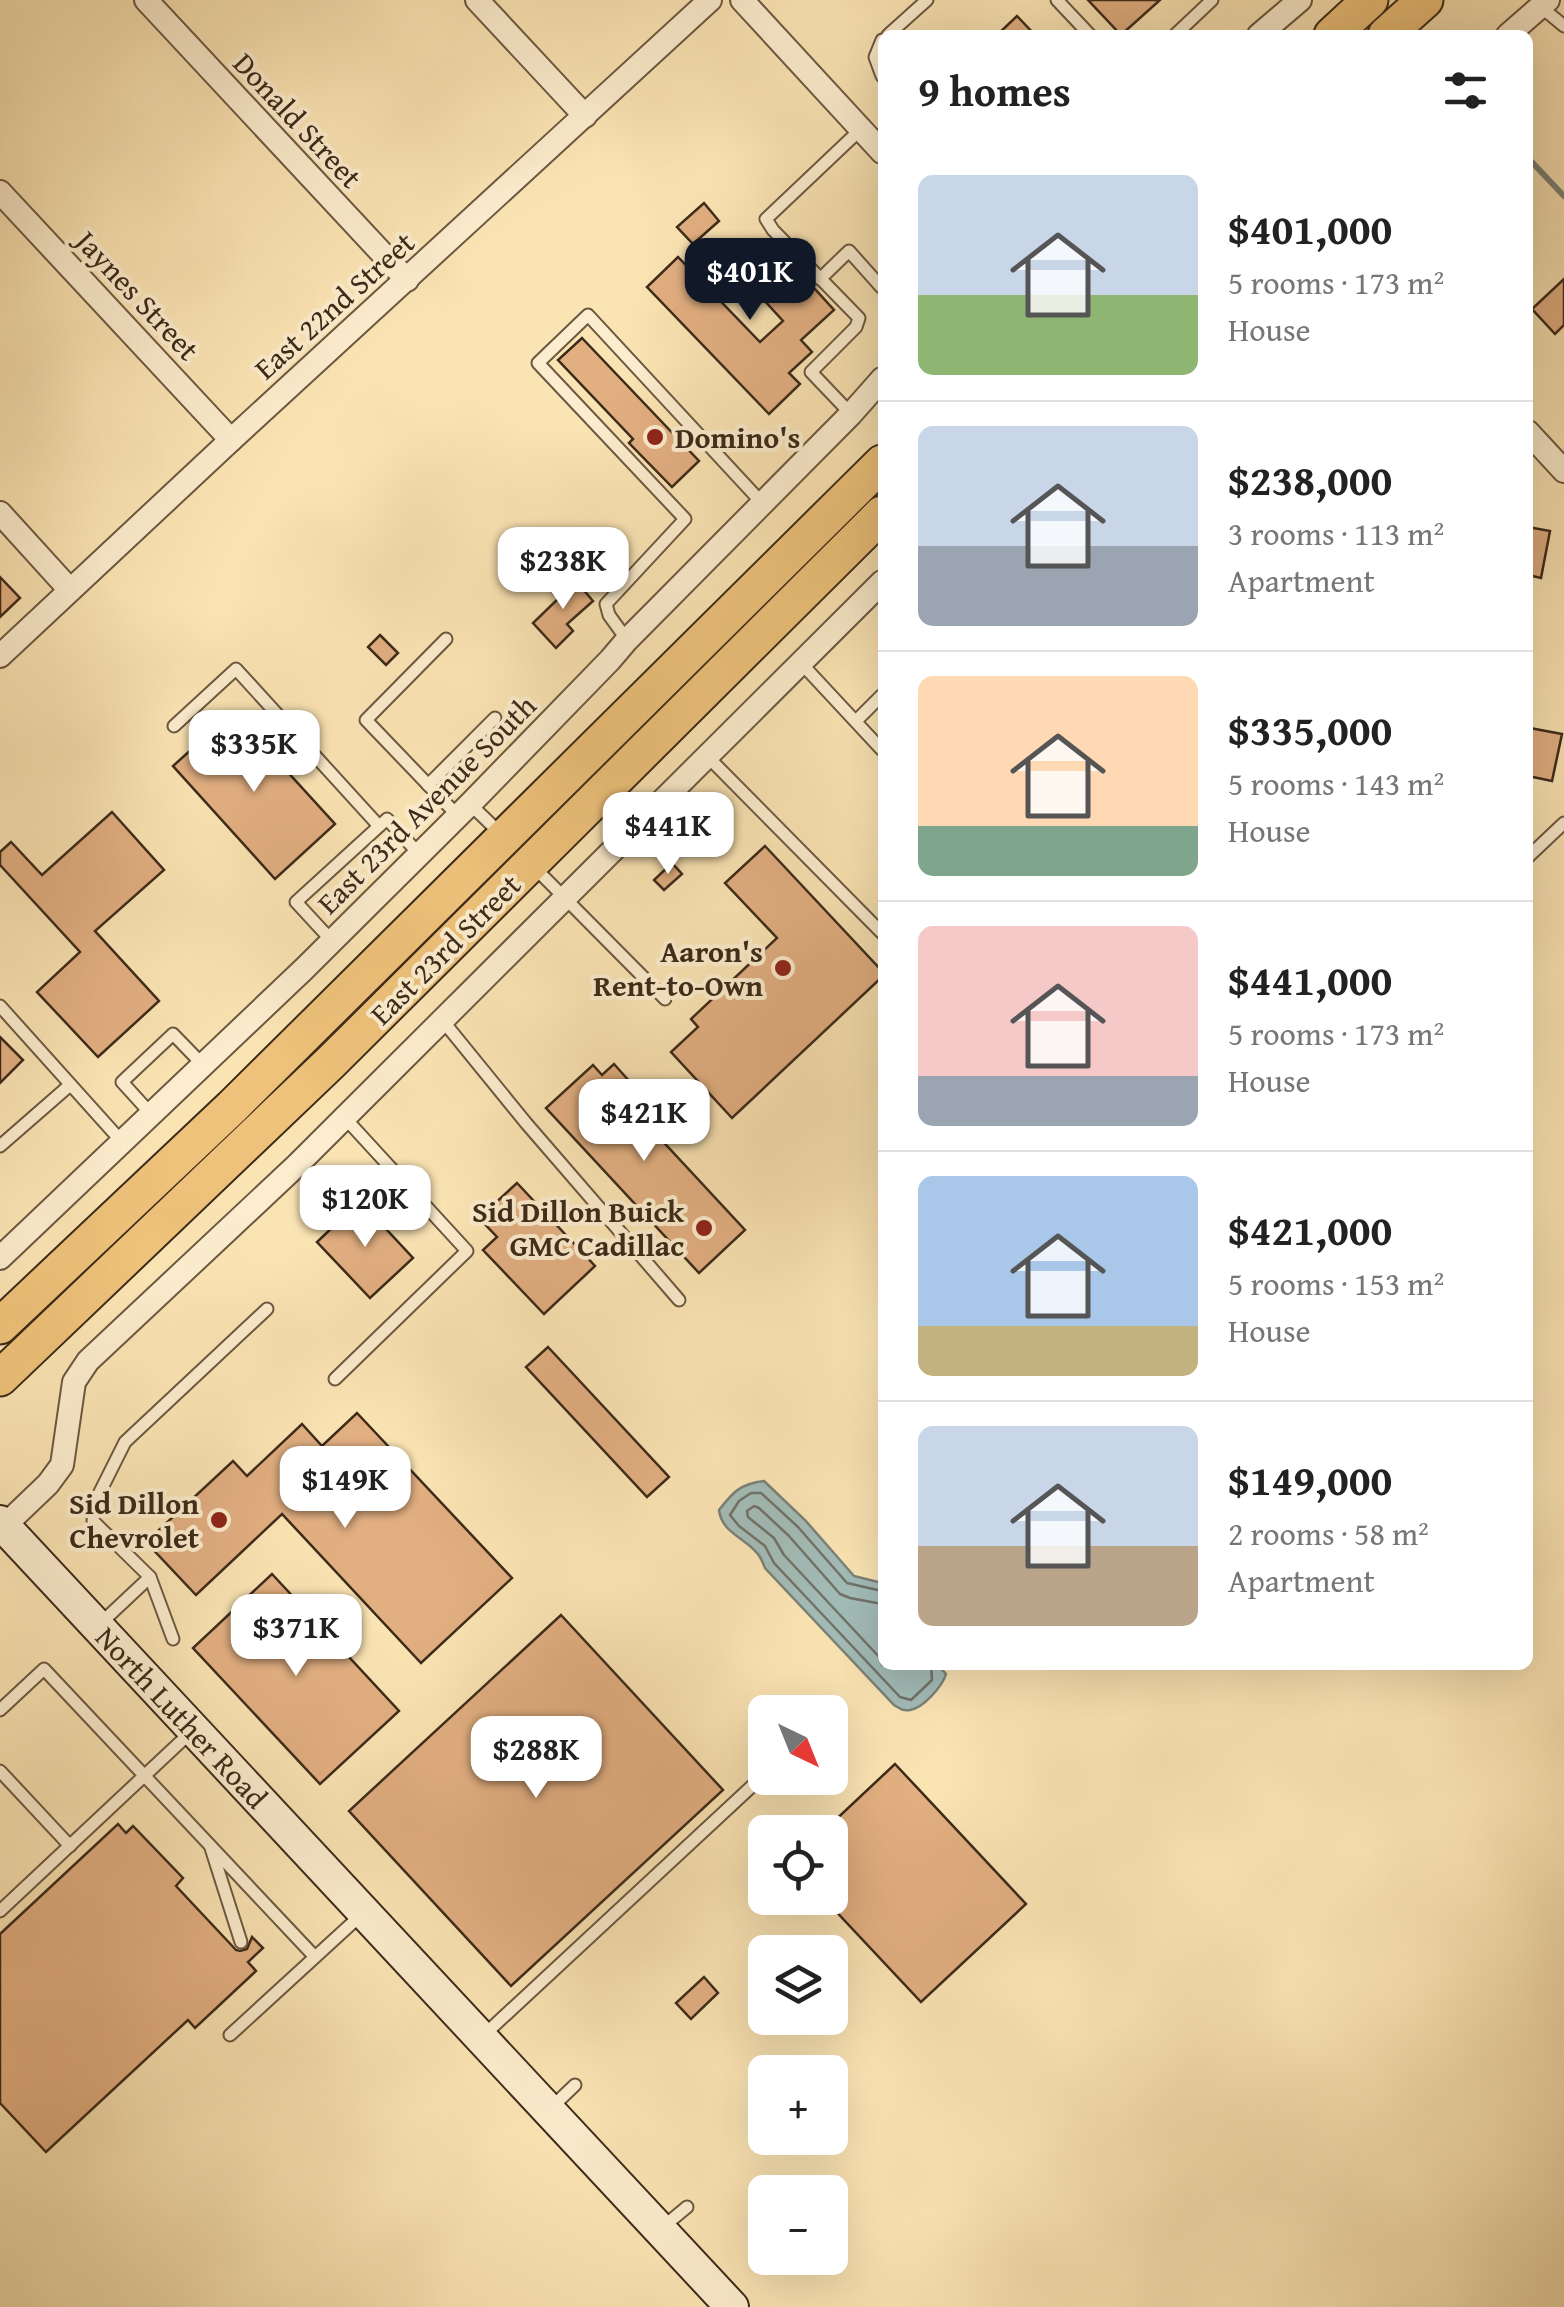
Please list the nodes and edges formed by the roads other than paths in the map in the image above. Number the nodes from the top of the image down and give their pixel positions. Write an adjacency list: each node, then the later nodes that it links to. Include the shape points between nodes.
1 (146, 0): 25 (street, Donald Street)
2 (477, 0): 20 (street)
3 (710, 0): 20 (street, East 22nd Street)
4 (742, 0): 21 (street)
5 (927, 0): 13 (lane)
6 (1058, 0): 14 (lane)
7 (1212, 0): 15 (lane)
8 (1370, 0): 17 (main road)
9 (1425, 0): 18 (main road)
10 (1541, 2): 12 (lane); 19 (street)
11 (1289, 4): 16 (street)
12 (1564, 26)
13 (894, 30)
14 (1085, 30)
15 (1180, 30)
16 (1264, 30)
17 (1337, 30)
18 (1392, 30)
19 (1513, 30)
20 (585, 116): 25 (street, East 22nd Street)
21 (861, 129): 22 (street); 24 (lane, via 766,219)
22 (878, 148)
23 (0, 192): 30 (street, Jaynes Street)
24 (820, 278): 26 (lane, via 848,251); 28 (lane, via 859,318 811,372)
25 (407, 280): 30 (street, East 22nd Street)
26 (878, 284)
27 (878, 384): 28 (street, East 23rd Avenue South)
28 (851, 414): 33 (street, East 23rd Avenue South)
29 (1533, 437): 32 (street)
30 (231, 440): 37 (street, East 22nd Street)
31 (878, 467): 52 (main road, East 23rd Street)
32 (1564, 471)
33 (763, 504): 39 (street, East 23rd Avenue South); 39 (lane, via 588,315 538,362 685,519 606,604)
34 (0, 513): 37 (street)
35 (878, 518): 55 (main road, East 23rd Street)
36 (878, 586): 41 (street)
37 (70, 590): 40 (street, East 22nd Street)
38 (446, 639): 48 (lane, via 366,720)
39 (627, 640): 49 (street, East 23rd Avenue South)
40 (0, 656)
41 (802, 663): 44 (lane); 47 (street)
42 (878, 698): 44 (lane)
43 (495, 718): 48 (lane)
44 (856, 721): 46 (lane)
45 (174, 726): 51 (lane, via 236,668)
46 (878, 746)
47 (708, 757): 56 (street); 57 (lane)
48 (428, 785): 49 (lane)
49 (464, 810): 52 (lane); 54 (street, East 23rd Avenue South)
50 (1564, 823): 53 (lane)
51 (379, 826): 54 (lane, via 386,819); 58 (lane, via 296,902)
52 (504, 838): 55 (lane); 71 (main road, East 23rd Street)
53 (1533, 852)
54 (420, 855): 58 (street, East 23rd Avenue South)
55 (531, 864): 56 (lane); 72 (main road, East 23rd Street)
56 (566, 898): 59 (lane); 61 (street)
57 (878, 928)
58 (332, 941): 62 (street, East 23rd Avenue South)
59 (665, 999)
60 (0, 1006): 63 (lane)
61 (443, 1021): 65 (street); 69 (lane)
62 (204, 1066): 64 (street, East 23rd Avenue South); 64 (lane, via 173,1034 122,1082)
63 (70, 1085): 66 (lane); 67 (lane)
64 (152, 1116): 66 (street, East 23rd Avenue South)
65 (344, 1118): 73 (lane, via 466,1251); 74 (street, via 88,1360 70,1396 62,1465)
66 (123, 1143): 68 (street, East 23rd Avenue South)
67 (0, 1146)
68 (0, 1258)
69 (679, 1300)
70 (267, 1309): 75 (lane, via 126,1442 95,1502 93,1522)
71 (0, 1326)
72 (0, 1378)
73 (334, 1379)
74 (1, 1526): 76 (street, North Luther Road)
75 (150, 1577): 76 (lane); 77 (lane)
76 (98, 1626): 79 (street, North Luther Road)
77 (173, 1639)
78 (0, 1710): 81 (lane, via 44,1669)
79 (194, 1729): 81 (lane); 86 (street, North Luther Road)
80 (0, 1771): 84 (lane)
81 (146, 1775): 83 (lane); 84 (lane)
82 (748, 1790): 90 (lane)
83 (209, 1844): 87 (lane); 88 (lane)
84 (70, 1846): 85 (lane)
85 (0, 1911)
86 (364, 1912): 88 (lane); 90 (street, North Luther Road)
87 (241, 1942)
88 (315, 1957): 89 (lane)
89 (230, 2035)
90 (481, 2038): 92 (street, North Luther Road)
91 (575, 2085): 92 (lane)
92 (549, 2110): 94 (street, North Luther Road)
93 (688, 2207): 94 (lane)
94 (660, 2230): 95 (street)
95 (732, 2307)

